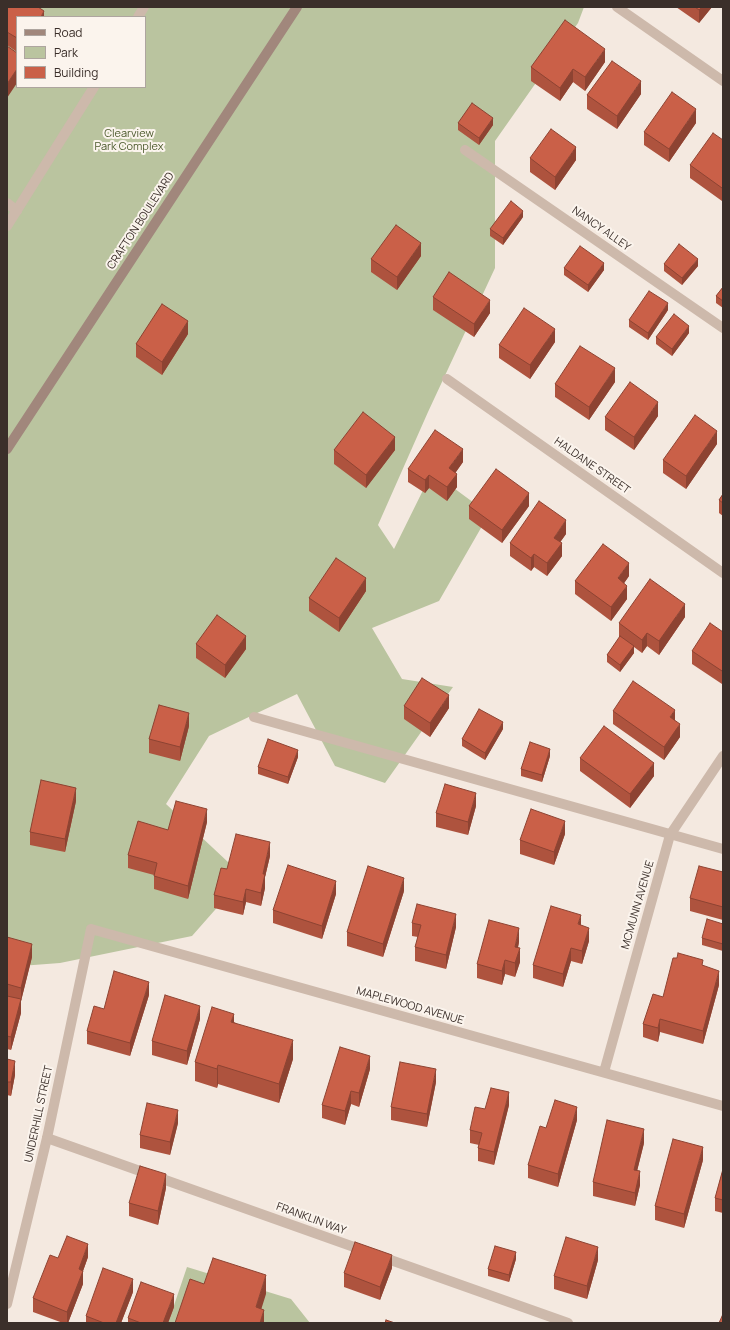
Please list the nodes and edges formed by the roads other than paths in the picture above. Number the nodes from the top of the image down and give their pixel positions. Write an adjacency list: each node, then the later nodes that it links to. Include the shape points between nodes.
1 (144, 7): 4 (street)
2 (297, 7): 13 (main road, CRAFTON BOULEVARD)
3 (616, 7): 5 (street)
4 (139, 16)
5 (723, 81)
6 (93, 88): 9 (street)
7 (465, 150): 11 (street, NANCY ALLEY)
8 (7, 203): 9 (street)
9 (17, 211): 10 (street)
10 (7, 226)
11 (723, 328)
12 (447, 379): 14 (street, HALDANE STREET)
13 (7, 449)
14 (723, 573)
15 (254, 717): 17 (street)
16 (723, 756): 17 (street, MCMUNN AVENUE)
17 (670, 835): 18 (street); 20 (street, MCMUNN AVENUE)
18 (723, 849)
19 (91, 929): 20 (street, MAPLEWOOD AVENUE); 22 (street, UNDERHILL STREET)
20 (604, 1072): 21 (street, MAPLEWOOD AVENUE)
21 (723, 1106)
22 (47, 1138): 23 (street, UNDERHILL STREET); 24 (street, FRANKLIN WAY)
23 (7, 1304)
24 (568, 1323)

